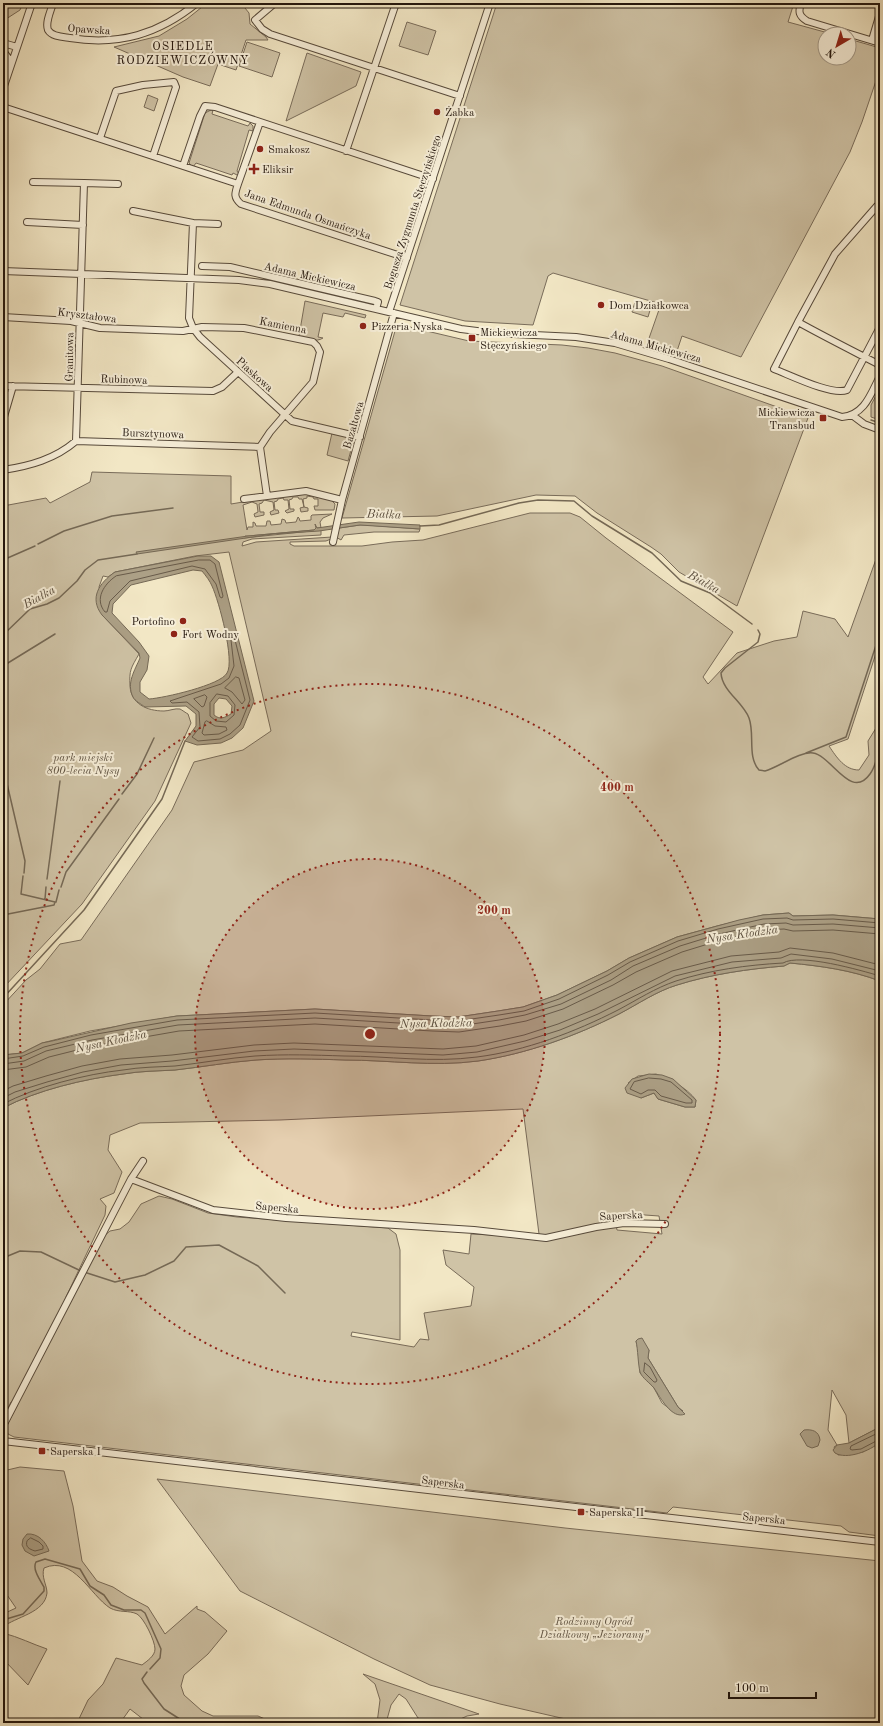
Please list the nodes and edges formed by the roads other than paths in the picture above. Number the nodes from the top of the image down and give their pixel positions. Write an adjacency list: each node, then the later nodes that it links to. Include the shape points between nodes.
1 (32, 3): 12 (street)
2 (53, 3): 3 (street, Opawska, via 47,26 49,31 54,35 88,41 110,41 156,29 179,17)
3 (197, 3)
4 (275, 3): 15 (street, via 255,20 262,29 270,34)
5 (396, 3): 15 (street)
6 (490, 3): 17 (street, Bogusza Zygmunta Stęczyńskiego)
7 (801, 3): 9 (street, via 800,15 804,20)
8 (880, 12): 9 (street)
9 (872, 40): 11 (street)
10 (3, 43): 12 (street)
11 (880, 43)
12 (16, 48): 13 (street); 14 (street)
13 (3, 51): 14 (street)
14 (10, 69): 16 (street)
15 (374, 69): 17 (street); 21 (street)
16 (3, 89)
17 (460, 96): 24 (street, Bogusza Zygmunta Stęczyńskiego)
18 (3, 107): 20 (street, Jana Edmunda Osmańczyka)
19 (260, 122): 21 (street); 23 (street, via 205,106); 28 (street)
20 (100, 138): 22 (street, Jana Edmunda Osmańczyka); 22 (street, via 116,91 171,81 176,83 176,87)
21 (346, 151): 24 (street)
22 (153, 156): 23 (street, Jana Edmunda Osmańczyka)
23 (183, 166): 28 (street, Jana Edmunda Osmańczyka)
24 (433, 180): 35 (street, Bogusza Zygmunta Stęczyńskiego)
25 (33, 182): 26 (street)
26 (84, 184): 27 (street); 34 (street)
27 (118, 184)
28 (238, 184): 35 (street, Jana Edmunda Osmańczyka, via 235,196 241,204)
29 (880, 208): 46 (street, via 877,206 835,254)
30 (134, 211): 32 (street)
31 (26, 222): 34 (street)
32 (193, 223): 33 (street); 40 (street)
33 (218, 224)
34 (83, 225): 39 (street)
35 (407, 258): 43 (street, Bogusza Zygmunta Stęczyńskiego)
36 (202, 266): 37 (street, Adama Mickiewicza)
37 (230, 268): 41 (street); 42 (street, Adama Mickiewicza, via 376,301)
38 (3, 271): 39 (street, Adama Mickiewicza)
39 (81, 274): 40 (street, Adama Mickiewicza); 45 (street, Granitowa)
40 (190, 277): 41 (street, Adama Mickiewicza); 48 (street, via 189,318)
41 (230, 279): 42 (street, Adama Mickiewicza, via 270,284)
42 (376, 309): 43 (street, Adama Mickiewicza)
43 (391, 313): 57 (street, Adama Mickiewicza, via 468,330 570,337 615,343 842,417); 60 (street, Bazaltowa)
44 (3, 317): 45 (street, Kryształowa)
45 (80, 322): 48 (street, Kryształowa, via 100,328 182,331); 55 (street, Granitowa)
46 (798, 322): 49 (street); 49 (street, via 774,369 828,389 844,391 847,390)
47 (880, 327): 49 (street)
48 (193, 328): 51 (street, Piaskowa); 56 (street, Kamienna, via 244,328 316,344 320,352 315,379)
49 (865, 357): 50 (street)
50 (880, 365)
51 (238, 372): 55 (street, Rubinowa, via 222,387 213,391); 56 (street, Piaskowa)
52 (880, 376): 57 (street, via 863,407)
53 (3, 386): 54 (street, Rubinowa)
54 (13, 386): 55 (street, Rubinowa); 58 (street)
55 (78, 388): 61 (street, Granitowa)
56 (285, 415): 60 (street, Piaskowa, via 296,422); 62 (street, Kamienna)
57 (852, 415): 59 (street, via 864,424)
58 (3, 420)
59 (880, 430)
60 (360, 437): 66 (street, Bazaltowa)
61 (76, 441): 62 (street, Bursztynowa); 63 (street, via 36,464)
62 (260, 447): 64 (street)
63 (3, 470)
64 (267, 496): 65 (street); 66 (street, via 306,491)
65 (244, 499)
66 (342, 500): 67 (street, Bazaltowa)
67 (333, 542)
68 (143, 1161): 69 (street)
69 (131, 1180): 70 (street, Saperska, via 213,1210 286,1218 474,1230 546,1238 596,1226); 71 (street)
70 (665, 1224)
71 (3, 1426)
72 (3, 1440): 73 (street, Saperska)
73 (880, 1542)

